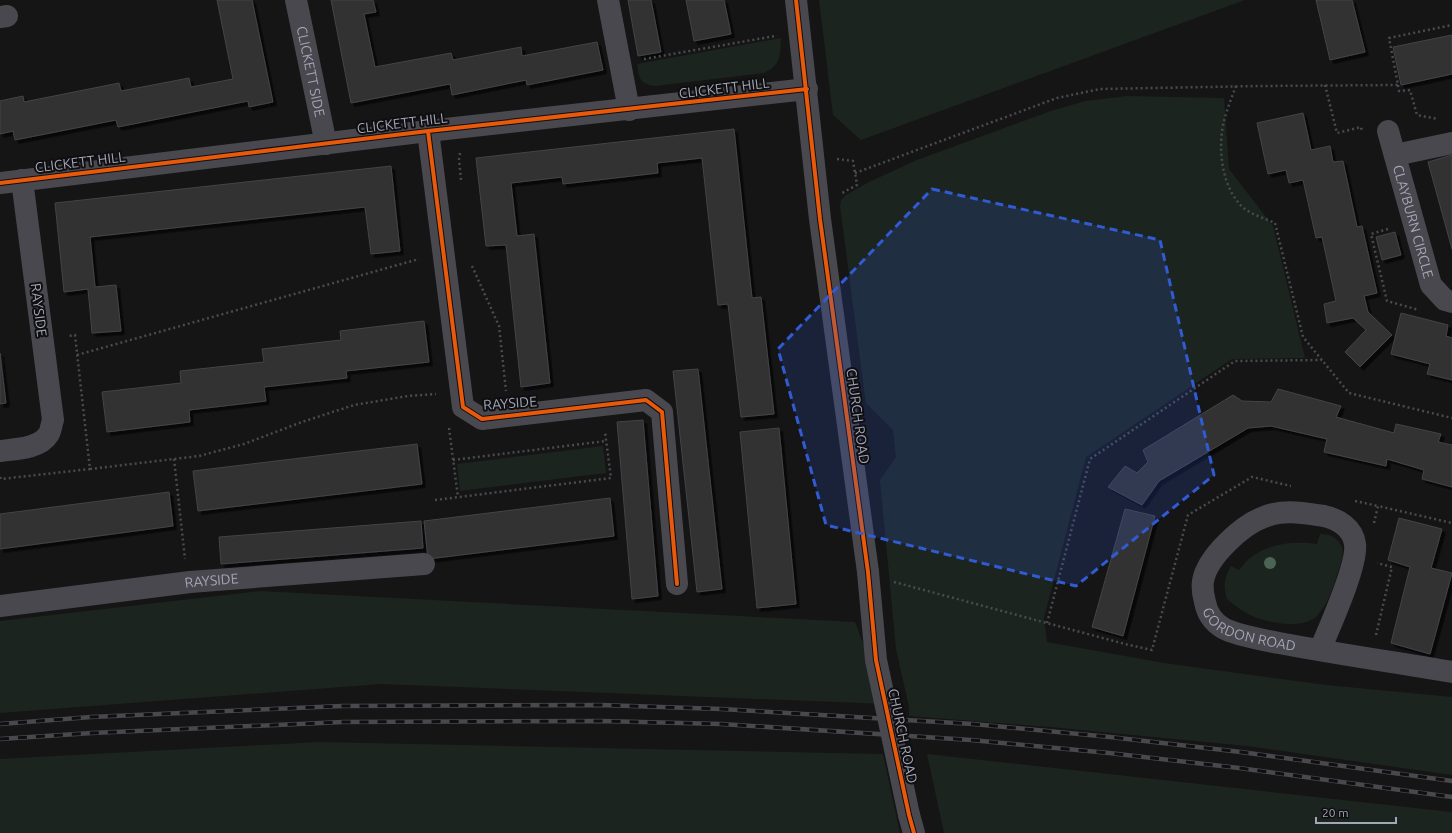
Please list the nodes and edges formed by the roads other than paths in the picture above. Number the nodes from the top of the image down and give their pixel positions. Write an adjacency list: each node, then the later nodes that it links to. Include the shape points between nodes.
1 (296, 0): 8 (street, CLICKETT SIDE)
2 (608, 0): 5 (street)
3 (796, 0): 4 (street, CHURCH ROAD)
4 (806, 89): 5 (street, CLICKETT HILL); 20 (street, CHURCH ROAD, bridge, via 820,219 868,572 876,660)
5 (629, 110): 6 (street, CLICKETT HILL)
6 (428, 131): 8 (street, CLICKETT HILL); 16 (street, RAYSIDE, via 463,407 482,419 646,400 662,412)
7 (1388, 131): 10 (street, CLAYBURN CIRCLE)
8 (326, 144): 11 (street, CLICKETT HILL)
9 (1452, 144): 10 (street)
10 (1395, 155): 13 (street, CLAYBURN CIRCLE, via 1432,285 1445,300)
11 (22, 180): 12 (street, CLICKETT HILL); 14 (street, RAYSIDE, via 53,420 48,435 41,441 26,448)
12 (0, 183)
13 (1452, 302)
14 (0, 451)
15 (424, 564): 17 (street, RAYSIDE, via 190,582)
16 (677, 584)
17 (0, 606)
18 (1320, 650): 18 (street, GORDON ROAD, via 1254,638 1224,629 1213,620 1206,608 1203,580 1209,566 1239,531 1262,517 1275,513 1306,513 1343,524 1352,534 1356,544 1353,561); 19 (street, GORDON ROAD)
19 (1452, 672)
20 (911, 824)

